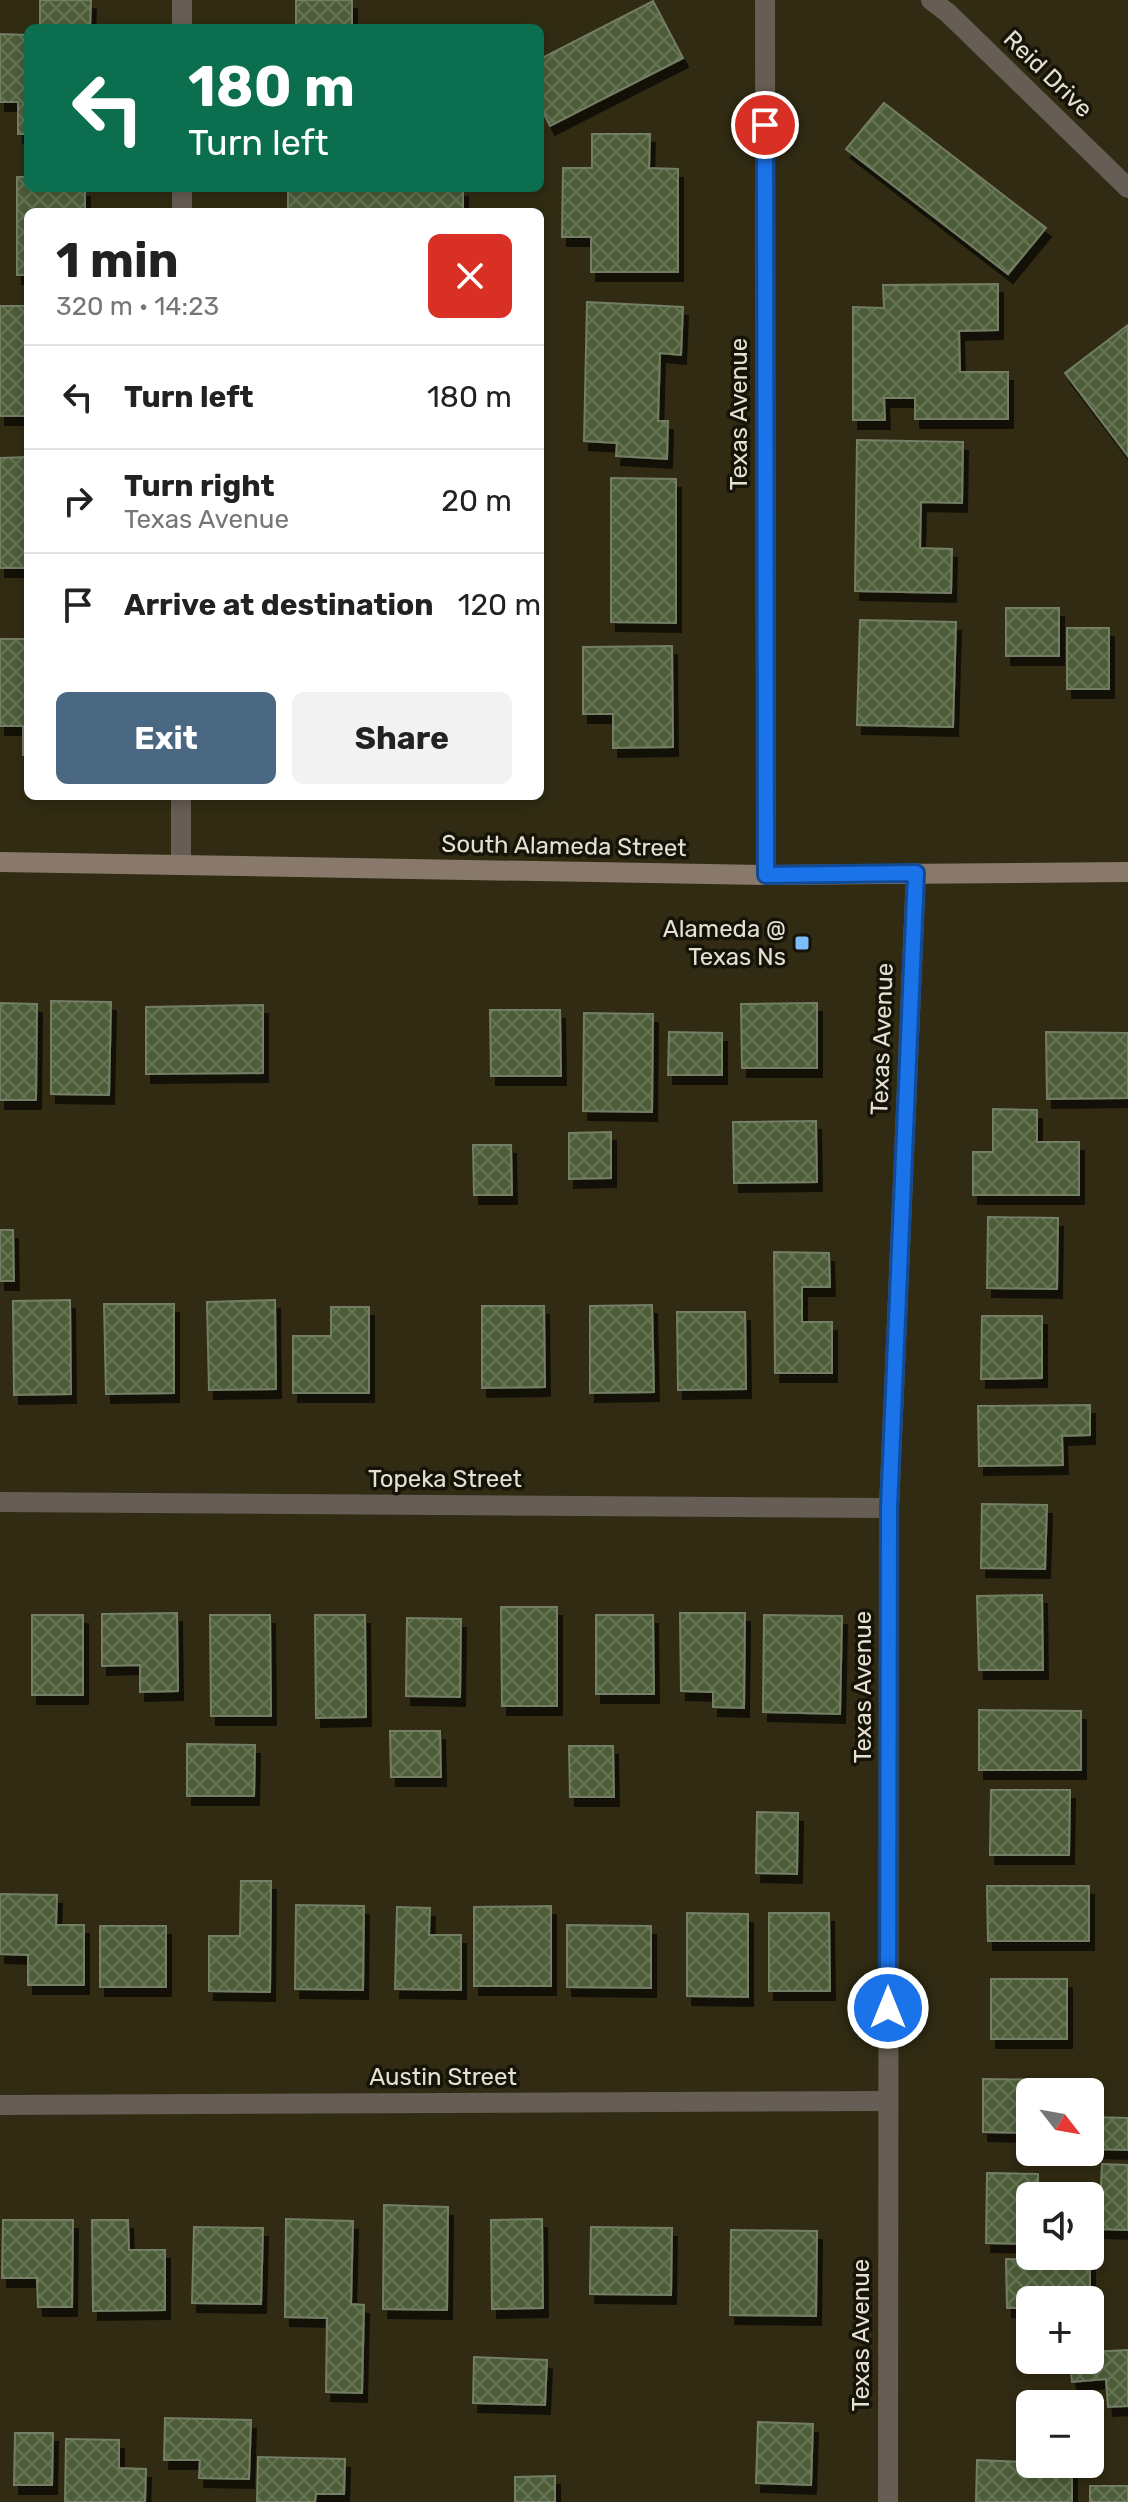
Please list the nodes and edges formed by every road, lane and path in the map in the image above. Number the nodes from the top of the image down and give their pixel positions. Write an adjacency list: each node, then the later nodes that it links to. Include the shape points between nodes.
1 (182, 0): 4 (street)
2 (765, 0): 11 (street, Texas Avenue)
3 (931, 0): 5 (street, Reid Drive)
4 (182, 24)
5 (1128, 188)
6 (181, 800): 8 (street)
7 (0, 862): 8 (main road, South Alameda Street)
8 (181, 865): 11 (main road, South Alameda Street)
9 (1128, 872): 10 (main road, South Alameda Street)
10 (916, 873): 11 (main road, South Alameda Street); 13 (street, Texas Avenue)
11 (766, 875)
12 (0, 1502): 13 (street, Topeka Street)
13 (889, 1508): 14 (street, Texas Avenue)
14 (887, 2101): 15 (street, Austin Street); 16 (street, Texas Avenue)
15 (0, 2105)
16 (888, 2502)

